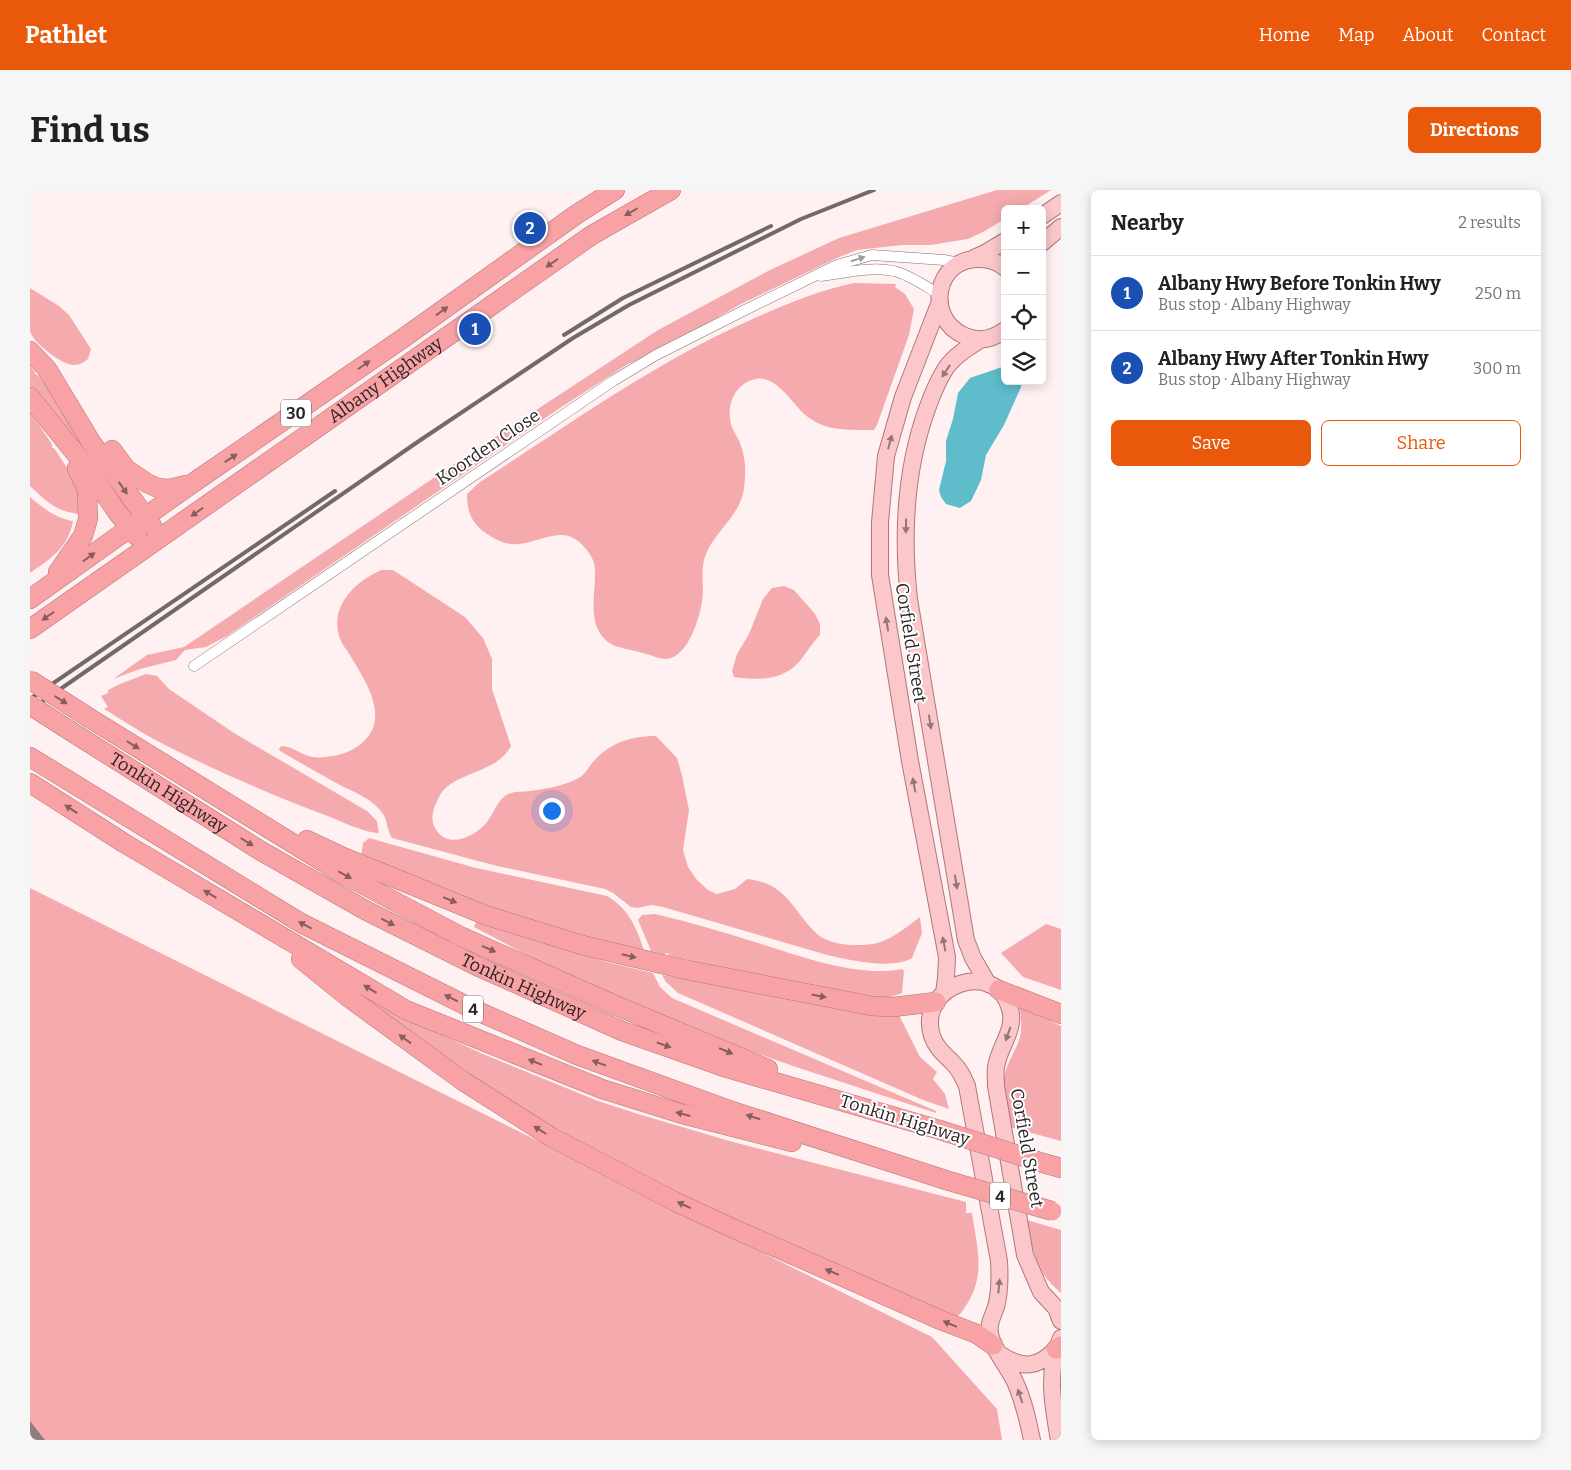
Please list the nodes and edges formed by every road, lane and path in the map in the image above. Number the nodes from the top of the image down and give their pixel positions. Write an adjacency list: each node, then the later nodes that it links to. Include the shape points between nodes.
1 (614, 190): 18 (highway, Albany Highway / 30, one-way to 1)
2 (671, 190): 20 (highway, Albany Highway / 30, one-way to 20, via 592,235)
3 (1061, 203): 4 (main road)
4 (1046, 213)
5 (1061, 226): 6 (main road)
6 (1046, 239)
7 (1001, 244): 8 (main road)
8 (966, 261): 9 (main road, via 988,259); 10 (street, Koorden Close, one-way to 8, via 837,265 872,254); 11 (main road, Corfield Street, via 951,270 944,279)
9 (1001, 265)
10 (813, 278): 11 (street, Koorden Close, via 866,270 893,271 904,274); 24 (street, Koorden Close, via 656,355 613,381)
11 (939, 299): 13 (main road, via 942,315 954,330 970,338); 32 (main road, Corfield Street, one-way to 11, via 947,957 910,761 880,575 880,522 886,456 902,397)
12 (1001, 332): 13 (main road, Corfield Street)
13 (982, 339): 31 (main road, Corfield Street, one-way to 31, via 961,352 947,367 924,418 909,486 906,559 909,599 966,940 973,958)
14 (30, 351): 15 (highway)
15 (59, 388): 18 (highway, via 92,423 126,469 158,488); 19 (highway, one-way to 19)
16 (30, 396): 17 (highway)
17 (64, 440): 19 (highway); 22 (highway, via 87,490 88,519 75,550)
18 (190, 485): 19 (highway, Albany Highway / 30)
19 (137, 522): 20 (highway); 21 (highway); 22 (highway, Albany Highway / 30, one-way to 19)
20 (162, 537): 21 (highway, Albany Highway / 30)
21 (146, 548): 23 (highway, Albany Highway / 30, one-way to 23)
22 (33, 598)
23 (30, 629)
24 (194, 666)
25 (30, 680): 29 (highway, one-way to 29, bridge)
26 (30, 705): 34 (highway, Tonkin Highway / 4, one-way to 34, bridge, via 270,856 365,910 477,966 622,1031 727,1068)
27 (32, 758): 36 (highway, 4, one-way to 27, via 726,1109 595,1062 474,1010 301,922)
28 (30, 783): 30 (highway, one-way to 28)
29 (198, 786): 32 (highway, one-way to 32, via 352,861 485,915 582,945 687,970 872,1006 894,1007); 34 (highway, one-way to 34, via 341,873 462,937 624,1009)
30 (252, 919): 36 (highway, one-way to 30, via 832,1152 602,1090 406,1010); 40 (highway, one-way to 30, via 977,1334 732,1228 551,1136 463,1081 348,997)
31 (993, 987): 32 (main road, via 976,981 965,982 953,986); 33 (highway); 38 (main road, Corfield Street, one-way to 38, via 1006,997 1012,1016 996,1067 996,1086 1025,1255 1041,1292 1056,1308)
32 (940, 997): 40 (main road, Corfield Street, one-way to 32, via 990,1333 990,1320 996,1308 999,1261 966,1086 963,1076 932,1036 931,1019)
33 (1061, 1014)
34 (859, 1106): 35 (highway, Tonkin Highway / 4, bridge)
35 (1052, 1166)
36 (918, 1170): 37 (highway, 4, bridge)
37 (1056, 1212)
38 (1061, 1322)
39 (1059, 1344): 40 (main road, via 1047,1358 1036,1364 1011,1362); 42 (main road, via 1053,1370)
40 (997, 1350): 41 (main road, Corfield Street, one-way to 40, via 1016,1384)
41 (1032, 1440)
42 (1058, 1440)

